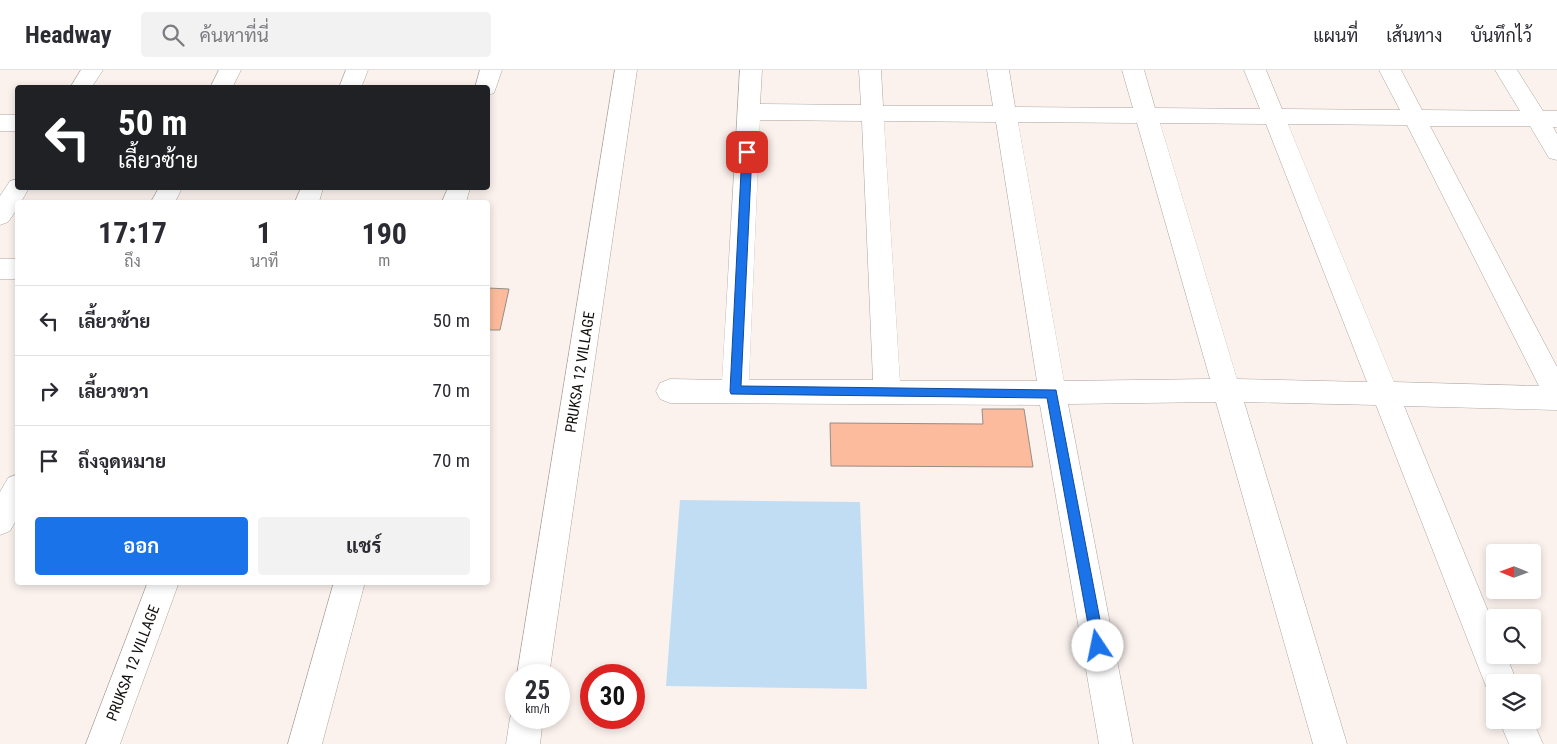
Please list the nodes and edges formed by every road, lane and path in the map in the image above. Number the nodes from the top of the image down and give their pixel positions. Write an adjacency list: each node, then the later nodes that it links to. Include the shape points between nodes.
1 (92, 70): 13 (street)
2 (230, 70): 14 (street)
3 (357, 70): 15 (street)
4 (491, 70): 16 (street)
5 (626, 70): 43 (street, PRUKSA 12 VILLAGE)
6 (751, 70): 17 (street)
7 (870, 70): 18 (street)
8 (998, 70): 19 (street)
9 (1133, 70): 20 (street)
10 (1255, 70): 21 (street)
11 (1390, 70): 22 (street)
12 (1506, 70): 23 (street)
13 (82, 85)
14 (222, 85)
15 (351, 85)
16 (487, 85)
17 (749, 112): 18 (street); 33 (street)
18 (872, 114): 19 (street); 34 (street)
19 (1006, 116): 20 (street); 35 (street)
20 (1146, 116): 21 (street); 32 (street)
21 (1274, 117): 22 (street); 37 (street)
22 (1414, 117): 23 (street); 36 (street)
23 (1547, 119): 26 (street)
24 (0, 123): 25 (street)
25 (15, 123)
26 (1557, 152)
27 (16, 190): 28 (street)
28 (0, 216)
29 (0, 269): 30 (street)
30 (15, 269)
31 (670, 390): 33 (street)
32 (1226, 390): 35 (street); 37 (street); 51 (street)
33 (735, 391): 34 (street)
34 (888, 392): 35 (street)
35 (1052, 393): 50 (street)
36 (1557, 394)
37 (1386, 395): 38 (street); 44 (street)
38 (1557, 398)
39 (15, 493): 40 (street)
40 (0, 521)
41 (163, 585): 47 (street, PRUKSA 12 VILLAGE)
42 (349, 585): 48 (street)
43 (535, 664)
44 (1498, 674)
45 (525, 729): 49 (street)
46 (1520, 729): 52 (street)
47 (103, 744)
48 (305, 744)
49 (523, 744)
50 (1116, 744)
51 (1330, 744)
52 (1526, 744)

